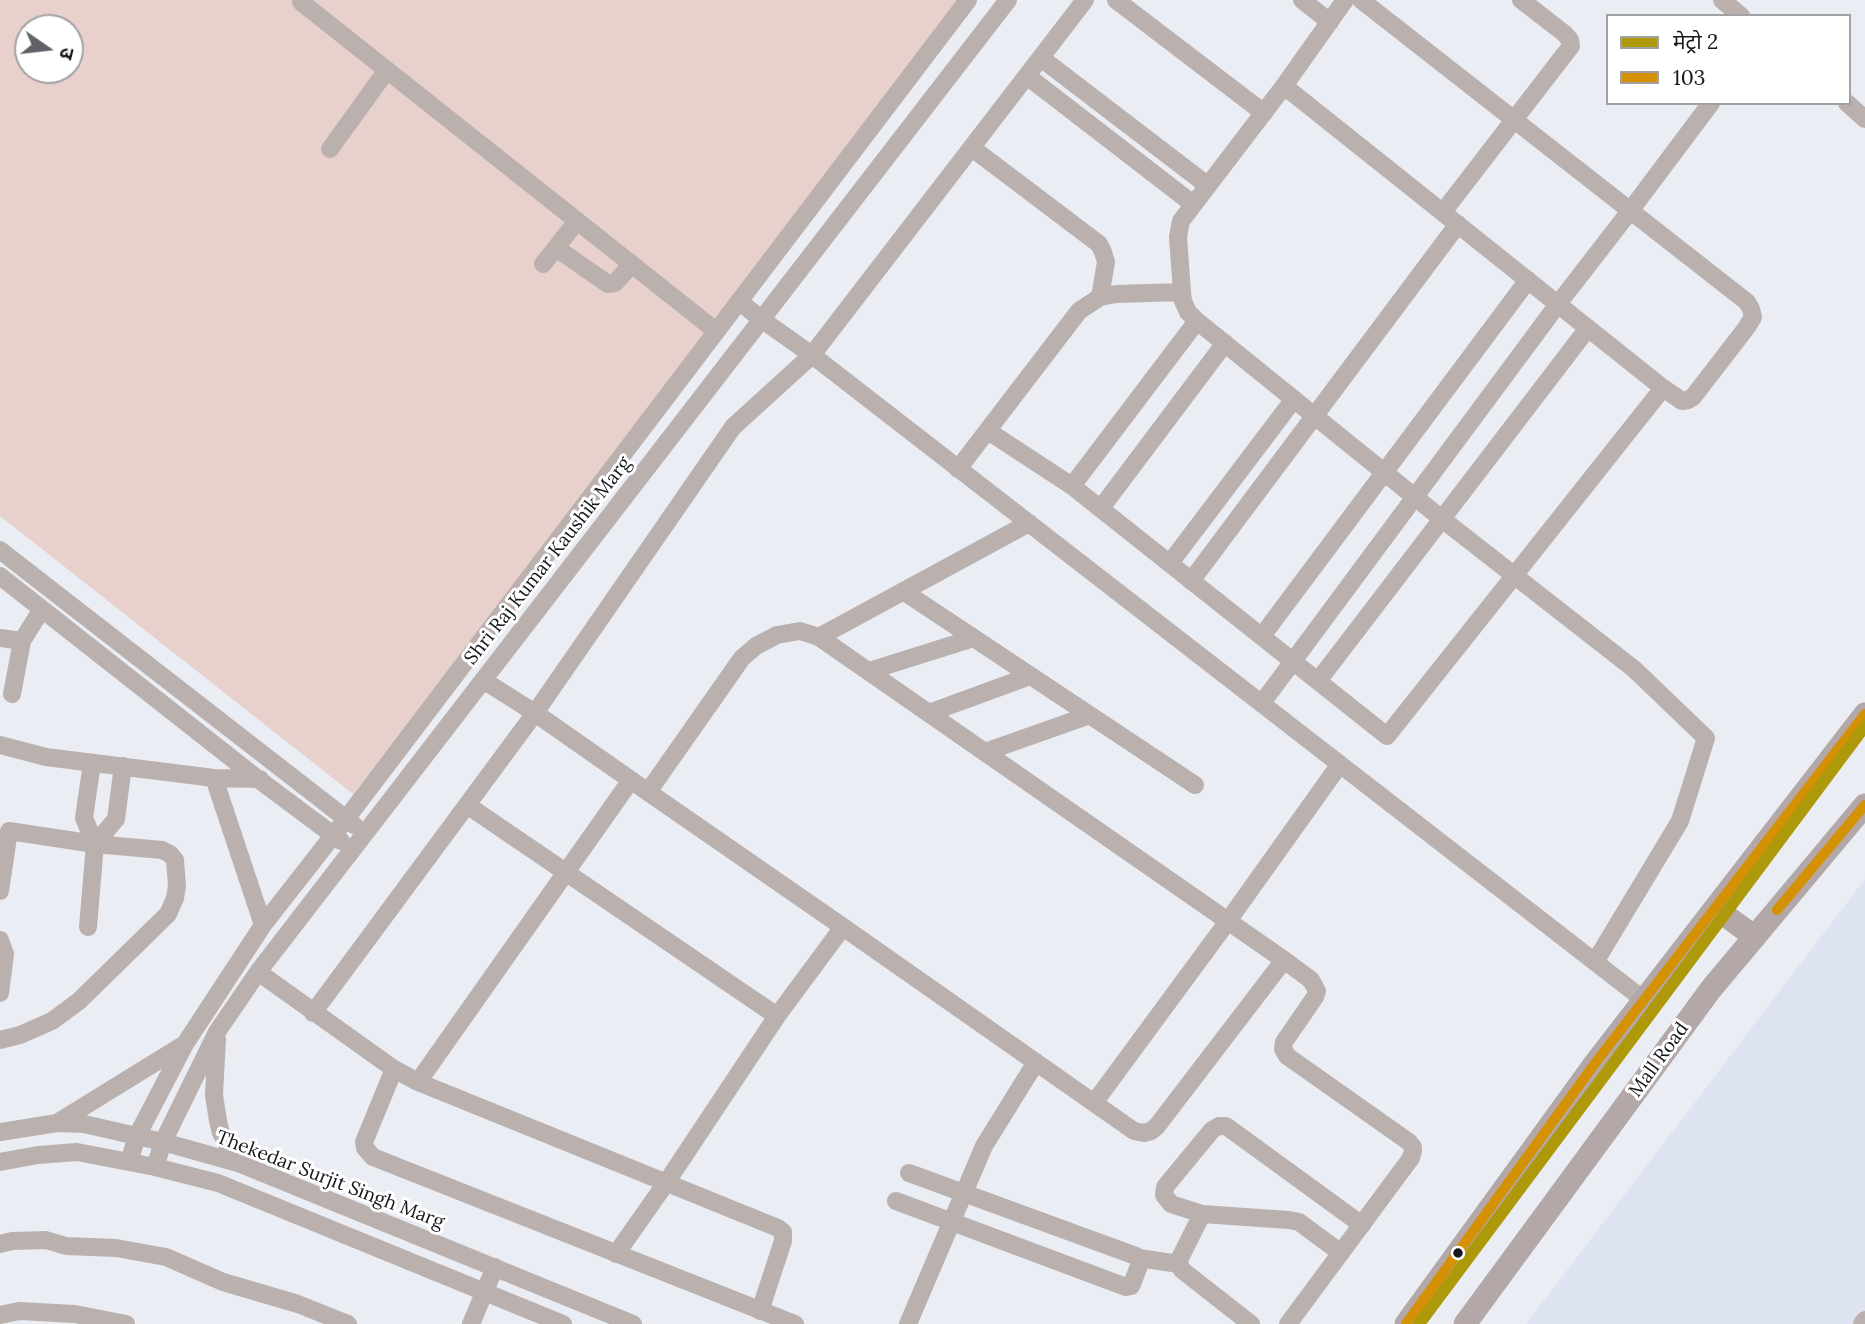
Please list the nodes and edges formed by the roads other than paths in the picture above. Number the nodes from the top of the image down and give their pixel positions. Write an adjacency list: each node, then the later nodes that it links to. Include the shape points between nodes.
1 (968, 0): 34 (street, Shri Raj Kumar Kaushik Marg)
2 (1007, 0): 36 (street, Shri Raj Kumar Kaushik Marg)
3 (1085, 0): 13 (street)
4 (1116, 0): 18 (street)
5 (1302, 0): 12 (street)
6 (1345, 0): 12 (street)
7 (1361, 0): 19 (street)
8 (1521, 0): 19 (street, via 1565,34 1571,46)
9 (1722, 0): 11 (street)
10 (301, 2): 14 (street)
11 (1739, 14)
12 (1330, 22): 16 (street)
13 (1041, 58): 15 (street); 22 (street)
14 (387, 70): 21 (street); 26 (street)
15 (1027, 76): 20 (street); 23 (street)
16 (1284, 86): 18 (street); 25 (street)
17 (1710, 105): 24 (street)
18 (1264, 113): 22 (street)
19 (1514, 120): 24 (street); 25 (street)
20 (972, 148): 33 (street, via 1098,244 1106,262); 41 (street)
21 (330, 149)
22 (1207, 185): 23 (street)
23 (1193, 204): 32 (street, via 1179,228)
24 (1630, 211): 35 (street); 42 (street, via 1752,309 1747,327 1693,397 1682,401)
25 (1443, 212): 27 (street)
26 (577, 221): 28 (street); 30 (street)
27 (1458, 224): 31 (street); 44 (street)
28 (556, 248): 29 (street); 30 (street, via 608,285)
29 (542, 264)
30 (632, 264): 39 (street)
31 (1528, 280): 35 (street); 47 (street)
32 (1182, 292): 33 (street); 37 (street, via 1188,312)
33 (1100, 298): 45 (street, via 1079,311)
34 (739, 301): 36 (street); 39 (street, Shri Raj Kumar Kaushik Marg)
35 (1558, 304): 38 (street); 49 (street)
36 (761, 319): 41 (street); 68 (street, Shri Raj Kumar Kaushik Marg)
37 (1197, 321): 40 (street); 48 (street)
38 (1588, 328): 42 (street); 51 (street)
39 (716, 331): 89 (street, Shri Raj Kumar Kaushik Marg)
40 (1225, 343): 43 (street); 50 (street)
41 (812, 355): 46 (street); 72 (street, via 733,427)
42 (1663, 388): 55 (street)
43 (1294, 399): 44 (street); 54 (street)
44 (1315, 416): 47 (street); 57 (street)
45 (988, 431): 46 (street); 48 (street)
46 (958, 469): 52 (street)
47 (1385, 472): 49 (street); 60 (street)
48 (1072, 486): 50 (street)
49 (1416, 497): 51 (street); 65 (street)
50 (1101, 508): 54 (street)
51 (1442, 519): 55 (street); 69 (street)
52 (1029, 523): 58 (street); 71 (street)
53 (0, 550): 81 (street)
54 (1170, 564): 57 (street)
55 (1515, 575): 69 (street, via 1387,736); 105 (street, via 1634,669 1706,738 1680,821)
56 (0, 576): 59 (street)
57 (1191, 581): 60 (street)
58 (904, 591): 61 (street); 63 (street)
59 (42, 610): 64 (street); 83 (street)
60 (1262, 636): 65 (street)
61 (819, 637): 66 (street); 86 (street, via 800,631 755,646)
62 (0, 638): 64 (street)
63 (974, 638): 66 (street); 67 (street)
64 (22, 641): 70 (street)
65 (1293, 661): 69 (street); 71 (street)
66 (869, 671): 73 (street)
67 (1030, 676): 73 (street); 75 (street)
68 (483, 680): 72 (street); 91 (street, Shri Raj Kumar Kaushik Marg)
69 (1318, 681)
70 (12, 694)
71 (1262, 704): 79 (street)
72 (535, 713): 84 (street); 88 (street)
73 (929, 713): 77 (street)
74 (1865, 714): 97 (main road)
75 (1090, 715): 77 (street); 85 (street)
76 (0, 745): 78 (street)
77 (985, 752): 98 (street)
78 (92, 763): 80 (street); 93 (street, via 84,818)
79 (1340, 764): 98 (street); 105 (street)
80 (123, 766): 82 (street); 93 (street, via 116,819)
81 (285, 772): 83 (street); 89 (street)
82 (214, 778): 83 (street); 99 (street)
83 (258, 779): 92 (street)
84 (631, 780): 86 (street); 95 (street)
85 (1195, 785)
86 (648, 792): 101 (street)
87 (1865, 805): 102 (main road, Mall Road)
88 (467, 806): 95 (street); 109 (street)
89 (346, 819): 91 (street); 92 (street, Shri Raj Kumar Kaushik Marg)
90 (5, 830): 93 (street); 96 (street)
91 (365, 833): 94 (street, Shri Raj Kumar Kaushik Marg)
92 (334, 835): 94 (street); 99 (street, Shri Raj Kumar Kaushik Marg)
93 (95, 844): 100 (street); 112 (street, via 170,854 175,860 177,886 168,914 79,1001 52,1021)
94 (352, 850): 106 (street, Shri Raj Kumar Kaushik Marg)
95 (565, 872): 110 (street); 116 (street)
96 (0, 891)
97 (1715, 908): 102 (main road); 108 (main road)
98 (1228, 921): 104 (street); 117 (street)
99 (263, 925): 113 (street, Shri Raj Kumar Kaushik Marg)
100 (88, 927)
101 (843, 927): 110 (street); 114 (street)
102 (1755, 936): 154 (main road, Mall Road, via 1711,989)
103 (0, 940): 107 (street, via 5,954)
104 (1284, 960): 117 (street, via 1151,1131 1134,1131); 132 (street, via 1317,990 1284,1042 1287,1056 1413,1147 1411,1158)
105 (1595, 962): 108 (street)
106 (258, 972): 109 (street); 111 (street, Shri Raj Kumar Kaushik Marg)
107 (0, 993)
108 (1644, 999): 153 (main road)
109 (313, 1013): 115 (street)
110 (777, 1016): 127 (street)
111 (217, 1032): 121 (street, Shri Raj Kumar Kaushik Marg); 124 (street, via 214,1096 218,1121)
112 (0, 1040)
113 (185, 1044): 118 (street); 120 (street, Shri Raj Kumar Kaushik Marg)
114 (1036, 1062): 117 (street); 128 (street, via 984,1146)
115 (394, 1069): 116 (street); 135 (street, via 364,1142 368,1153)
116 (418, 1082): 127 (street)
117 (1094, 1103)
118 (57, 1123): 119 (street, Thekedar Surjit Singh Marg); 120 (street, Thekedar Surjit Singh Marg)
119 (0, 1132)
120 (137, 1136): 121 (street, Thekedar Surjit Singh Marg); 123 (street, Shri Raj Kumar Kaushik Marg)
121 (163, 1142): 124 (street, Thekedar Surjit Singh Marg); 125 (street, Shri Raj Kumar Kaushik Marg)
122 (0, 1162): 123 (street, via 77,1152)
123 (129, 1162): 125 (street)
124 (238, 1163): 138 (street, Thekedar Surjit Singh Marg)
125 (155, 1167): 139 (street, via 218,1183)
126 (909, 1173): 128 (street)
127 (666, 1183): 135 (street); 140 (street, via 783,1232)
128 (964, 1193): 131 (street); 136 (street)
129 (896, 1201): 131 (street)
130 (1202, 1214): 132 (street, via 1171,1204 1164,1195 1165,1187 1212,1130 1226,1126); 134 (street, via 1299,1222); 137 (street)
131 (951, 1222): 136 (street, via 1126,1287 1132,1284); 150 (street)
132 (1362, 1225): 134 (street)
133 (0, 1244): 145 (street, via 46,1240 166,1257 223,1282)
134 (1341, 1253): 152 (street)
135 (616, 1254): 140 (street)
136 (1139, 1258): 137 (street)
137 (1179, 1264): 151 (street, via 1186,1275)
138 (495, 1267): 139 (street); 148 (street, Thekedar Surjit Singh Marg)
139 (485, 1292): 146 (street); 147 (street)
140 (760, 1311): 149 (street)
141 (0, 1315): 142 (street)
142 (18, 1318): 144 (street, via 75,1314)
143 (1865, 1320): 155 (street)
144 (126, 1324)
145 (348, 1324)
146 (471, 1324)
147 (564, 1324)
148 (633, 1324)
149 (795, 1324)
150 (908, 1324)
151 (1251, 1324)
152 (1288, 1324)
153 (1406, 1324)
154 (1465, 1324)
155 (1862, 1324)

